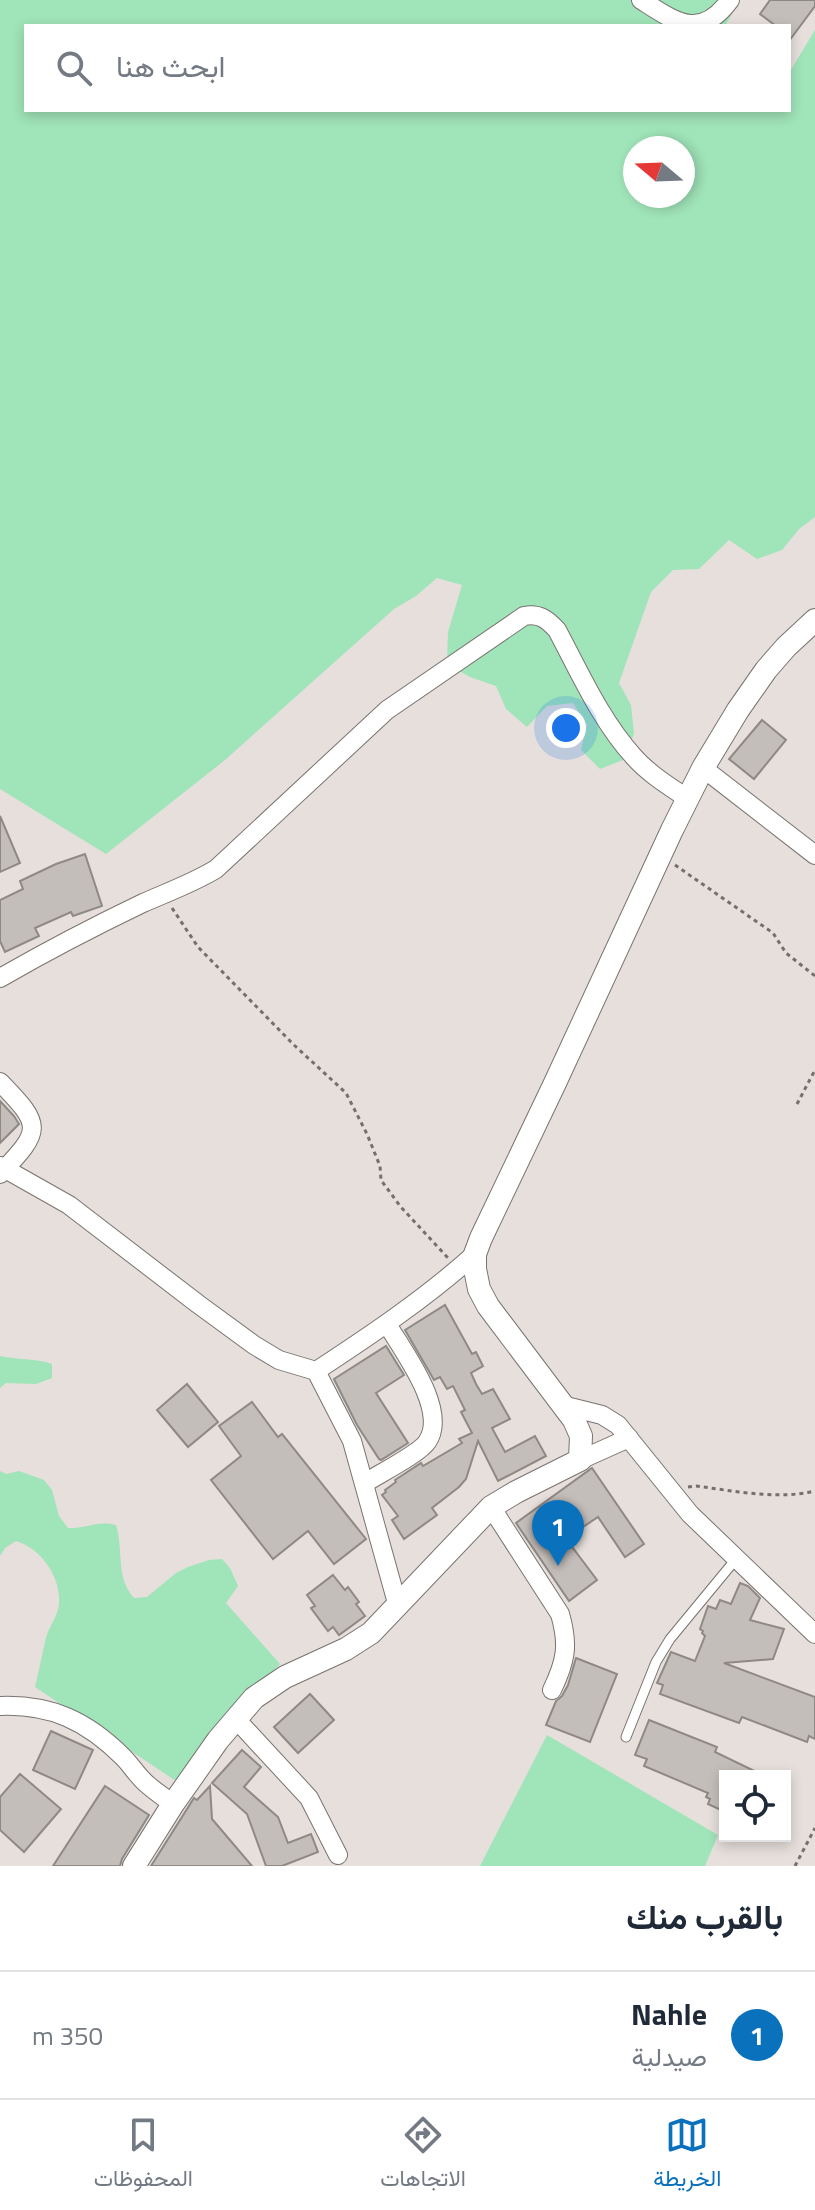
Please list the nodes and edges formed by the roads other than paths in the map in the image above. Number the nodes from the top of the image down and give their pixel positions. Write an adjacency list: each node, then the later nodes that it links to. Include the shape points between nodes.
1 (641, 0): 3 (street)
2 (730, 0): 4 (street, via 721,13)
3 (684, 24)
4 (699, 24)
5 (813, 625): 6 (street, via 766,670)
6 (703, 768): 7 (street); 8 (street)
7 (688, 799): 9 (street, via 632,755 557,630 547,619 524,616 387,710 216,869); 12 (street)
8 (815, 855)
9 (0, 978)
10 (0, 1082): 11 (street, via 29,1112 32,1127 29,1143)
11 (1, 1170): 14 (street, via 69,1205 254,1345 279,1360)
12 (475, 1254): 13 (street); 15 (street, via 479,1289 488,1306)
13 (387, 1324): 14 (street); 18 (street, via 432,1408 432,1433 426,1445)
14 (316, 1371): 18 (street, via 352,1441)
15 (566, 1406): 16 (street, via 602,1415); 17 (street, via 581,1436)
16 (629, 1438): 17 (street); 20 (street, via 690,1514)
17 (580, 1460): 19 (street)
18 (365, 1483): 21 (street)
19 (491, 1507): 21 (street); 23 (street, via 560,1614 566,1652)
20 (736, 1559): 22 (street); 26 (lane, via 670,1639)
21 (397, 1603): 25 (street, via 371,1633 275,1683)
22 (815, 1634)
23 (552, 1690)
24 (0, 1706): 27 (street, via 42,1708 79,1721)
25 (236, 1719): 27 (street); 28 (street, via 309,1798)
26 (626, 1737)
27 (173, 1804): 29 (street)
28 (338, 1855)
29 (134, 1866)

